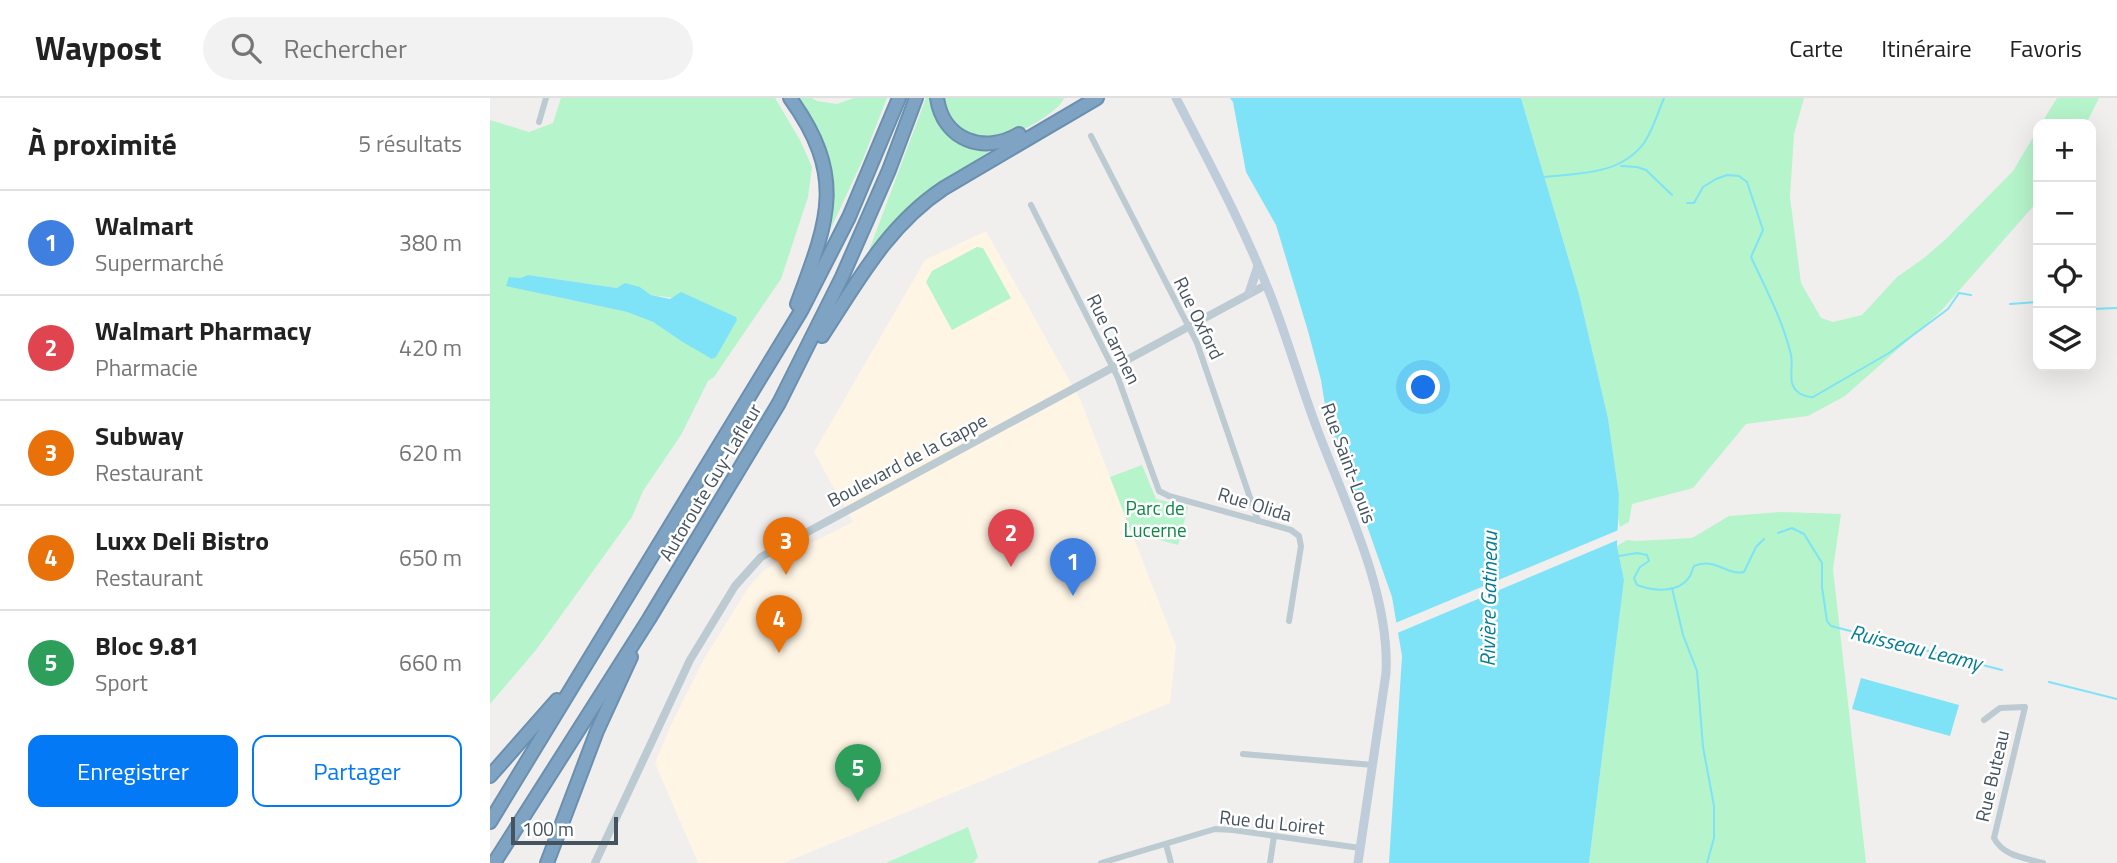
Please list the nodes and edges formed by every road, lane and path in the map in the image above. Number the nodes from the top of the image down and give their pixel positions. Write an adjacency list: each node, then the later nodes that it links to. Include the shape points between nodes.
1 (546, 98): 9 (street)
2 (790, 98): 16 (highway, via 818,145 828,195 822,236)
3 (898, 98): 16 (highway, Autoroute Guy-Lafleur, via 849,217)
4 (916, 98): 18 (highway, Autoroute Guy-Lafleur, via 861,236)
5 (937, 98): 6 (highway, via 941,114 955,134 990,144 1011,139)
6 (1080, 98)
7 (1097, 98): 18 (highway, via 944,188 908,216 877,250)
8 (1175, 98): 12 (main road, Rue Saint-Louis)
9 (539, 122)
10 (1091, 136): 15 (street, Rue Oxford)
11 (1031, 205): 17 (street, Rue Carmen)
12 (1258, 266): 13 (main road, Rue Saint-Louis); 14 (main road)
13 (1266, 285): 14 (street, Boulevard de la Gappe); 26 (main road, Rue Saint-Louis, via 1380,608 1386,664)
14 (1249, 293): 15 (street, Boulevard de la Gappe)
15 (1188, 326): 17 (street, Boulevard de la Gappe); 20 (street, Rue Oxford)
16 (782, 343): 23 (highway, Autoroute Guy-Lafleur)
17 (1112, 367): 19 (street, Rue Carmen); 34 (street, Boulevard de la Gappe, via 781,545 750,567 686,669)
18 (787, 388): 21 (highway, Autoroute Guy-Lafleur)
19 (1159, 491): 20 (street, Rue Olida)
20 (1258, 521): 22 (street, Rue Olida, via 1295,532 1301,540)
21 (649, 619): 32 (highway, Autoroute Guy-Lafleur); 33 (highway, via 597,731)
22 (1289, 621)
23 (575, 681): 27 (highway); 28 (highway, Autoroute Guy-Lafleur)
24 (1984, 720): 39 (street, Rue Buteau, via 2000,708 2025,707 1994,838 2007,852)
25 (1243, 754): 26 (street)
26 (1373, 765): 31 (main road, Rue Saint-Louis)
27 (490, 776)
28 (490, 822)
29 (1274, 836): 30 (street, Rue du Loiret, via 1215,829); 31 (street, Rue du Loiret); 37 (street)
30 (1166, 844): 35 (street, Rue du Loiret); 36 (street)
31 (1360, 848): 38 (main road, Rue Saint-Louis)
32 (494, 863)
33 (547, 863)
34 (595, 863)
35 (1101, 863)
36 (1171, 863)
37 (1270, 863)
38 (1358, 863)
39 (2043, 863)

